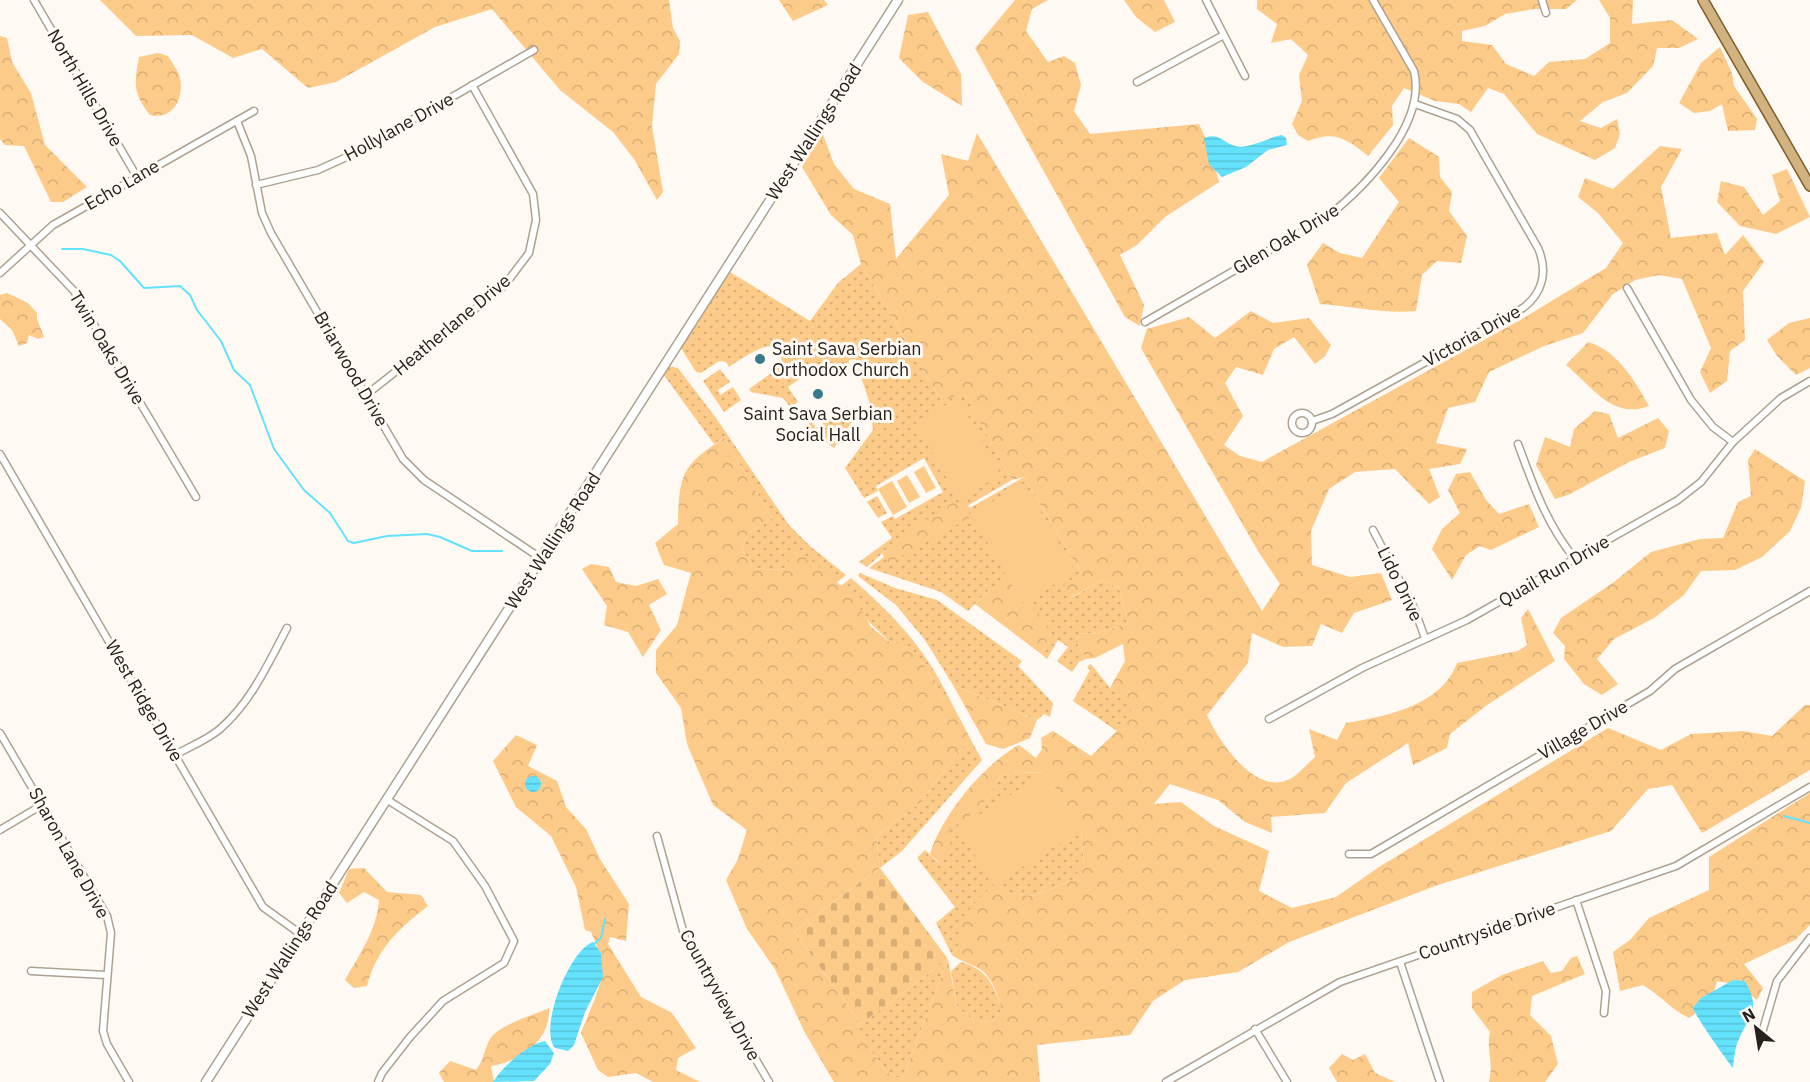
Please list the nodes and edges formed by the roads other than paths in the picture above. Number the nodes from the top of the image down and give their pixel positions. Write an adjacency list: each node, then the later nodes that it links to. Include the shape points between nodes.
1 (34, 0): 16 (street, North Hills Drive)
2 (898, 0): 32 (street, West Wallings Road)
3 (1206, 0): 8 (street)
4 (1373, 0): 13 (street, Glen Oak Drive, via 1414,71)
5 (1542, 0): 7 (street)
6 (1703, 0): 18 (main road)
7 (1546, 14)
8 (1222, 36): 10 (street); 11 (street)
9 (534, 50): 12 (street, Hollylane Drive)
10 (1245, 76)
11 (1137, 82)
12 (472, 85): 17 (street, Hollylane Drive, via 351,155 318,170); 25 (street, Heatherlane Drive, via 533,194 536,220 529,253 504,286)
13 (1415, 104): 23 (street, Glen Oak Drive, via 1391,151 1346,202 1327,217); 26 (street, Victoria Drive, via 1450,116 1470,130 1538,248 1544,262 1542,283 1534,299 1523,308 1332,414)
14 (255, 111): 15 (street, Echo Lane)
15 (237, 121): 16 (street, Echo Lane); 17 (street, Briarwood Drive, via 251,156)
16 (136, 177): 20 (street, Echo Lane, via 53,225)
17 (256, 185): 25 (street, Briarwood Drive, via 271,233)
18 (1810, 186)
19 (0, 213): 20 (street, Twin Oaks Drive)
20 (30, 244): 21 (street, Echo Lane); 30 (street, Twin Oaks Drive, via 74,291)
21 (0, 273)
22 (1627, 288): 27 (street, via 1691,400 1713,427)
23 (1145, 322)
24 (1810, 381): 27 (street, Quail Run Drive, via 1781,398)
25 (366, 395): 32 (street, Briarwood Drive, via 403,459 424,480)
26 (1312, 421)
27 (1733, 442): 33 (street, Quail Run Drive, via 1701,482 1678,500)
28 (1518, 444): 33 (street, via 1557,537)
29 (0, 454): 39 (street, West Ridge Drive)
30 (196, 497)
31 (1373, 530): 36 (street, Lido Drive, via 1414,608)
32 (542, 559): 41 (street, West Wallings Road)
33 (1575, 559): 36 (street, Quail Run Drive, via 1467,620)
34 (1810, 591): 45 (street, Village Drive, via 1675,669 1650,691 1371,854)
35 (287, 628): 39 (street, via 248,698 234,714 218,730)
36 (1425, 638): 37 (street, Quail Run Drive)
37 (1269, 719)
38 (0, 733): 42 (street, Sharon Lane Drive)
39 (175, 755): 47 (street, West Ridge Drive, via 263,907)
40 (1810, 787): 46 (street, Countryside Drive, via 1677,866)
41 (386, 799): 47 (street, West Wallings Road); 57 (street, via 453,841 485,886 514,941 504,963 442,1001)
42 (42, 805): 43 (street); 51 (street, Sharon Lane Drive, via 107,916 111,933)
43 (0, 830)
44 (657, 836): 58 (street, Countryview Drive, via 685,938)
45 (1349, 854)
46 (1576, 900): 49 (street, Countryside Drive); 52 (street, via 1606,991)
47 (302, 935): 56 (street, West Wallings Road)
48 (1810, 938): 54 (street, via 1777,981)
49 (1400, 962): 53 (street, Countryside Drive, via 1340,982); 61 (street)
50 (31, 971): 51 (street)
51 (106, 975): 55 (street, Sharon Lane Drive, via 103,1031)
52 (1604, 1013)
53 (1255, 1029): 59 (street, Countryside Drive); 60 (street)
54 (1762, 1033)
55 (129, 1082)
56 (206, 1082)
57 (378, 1082)
58 (769, 1082)
59 (1166, 1082)
60 (1287, 1082)
61 (1440, 1082)

